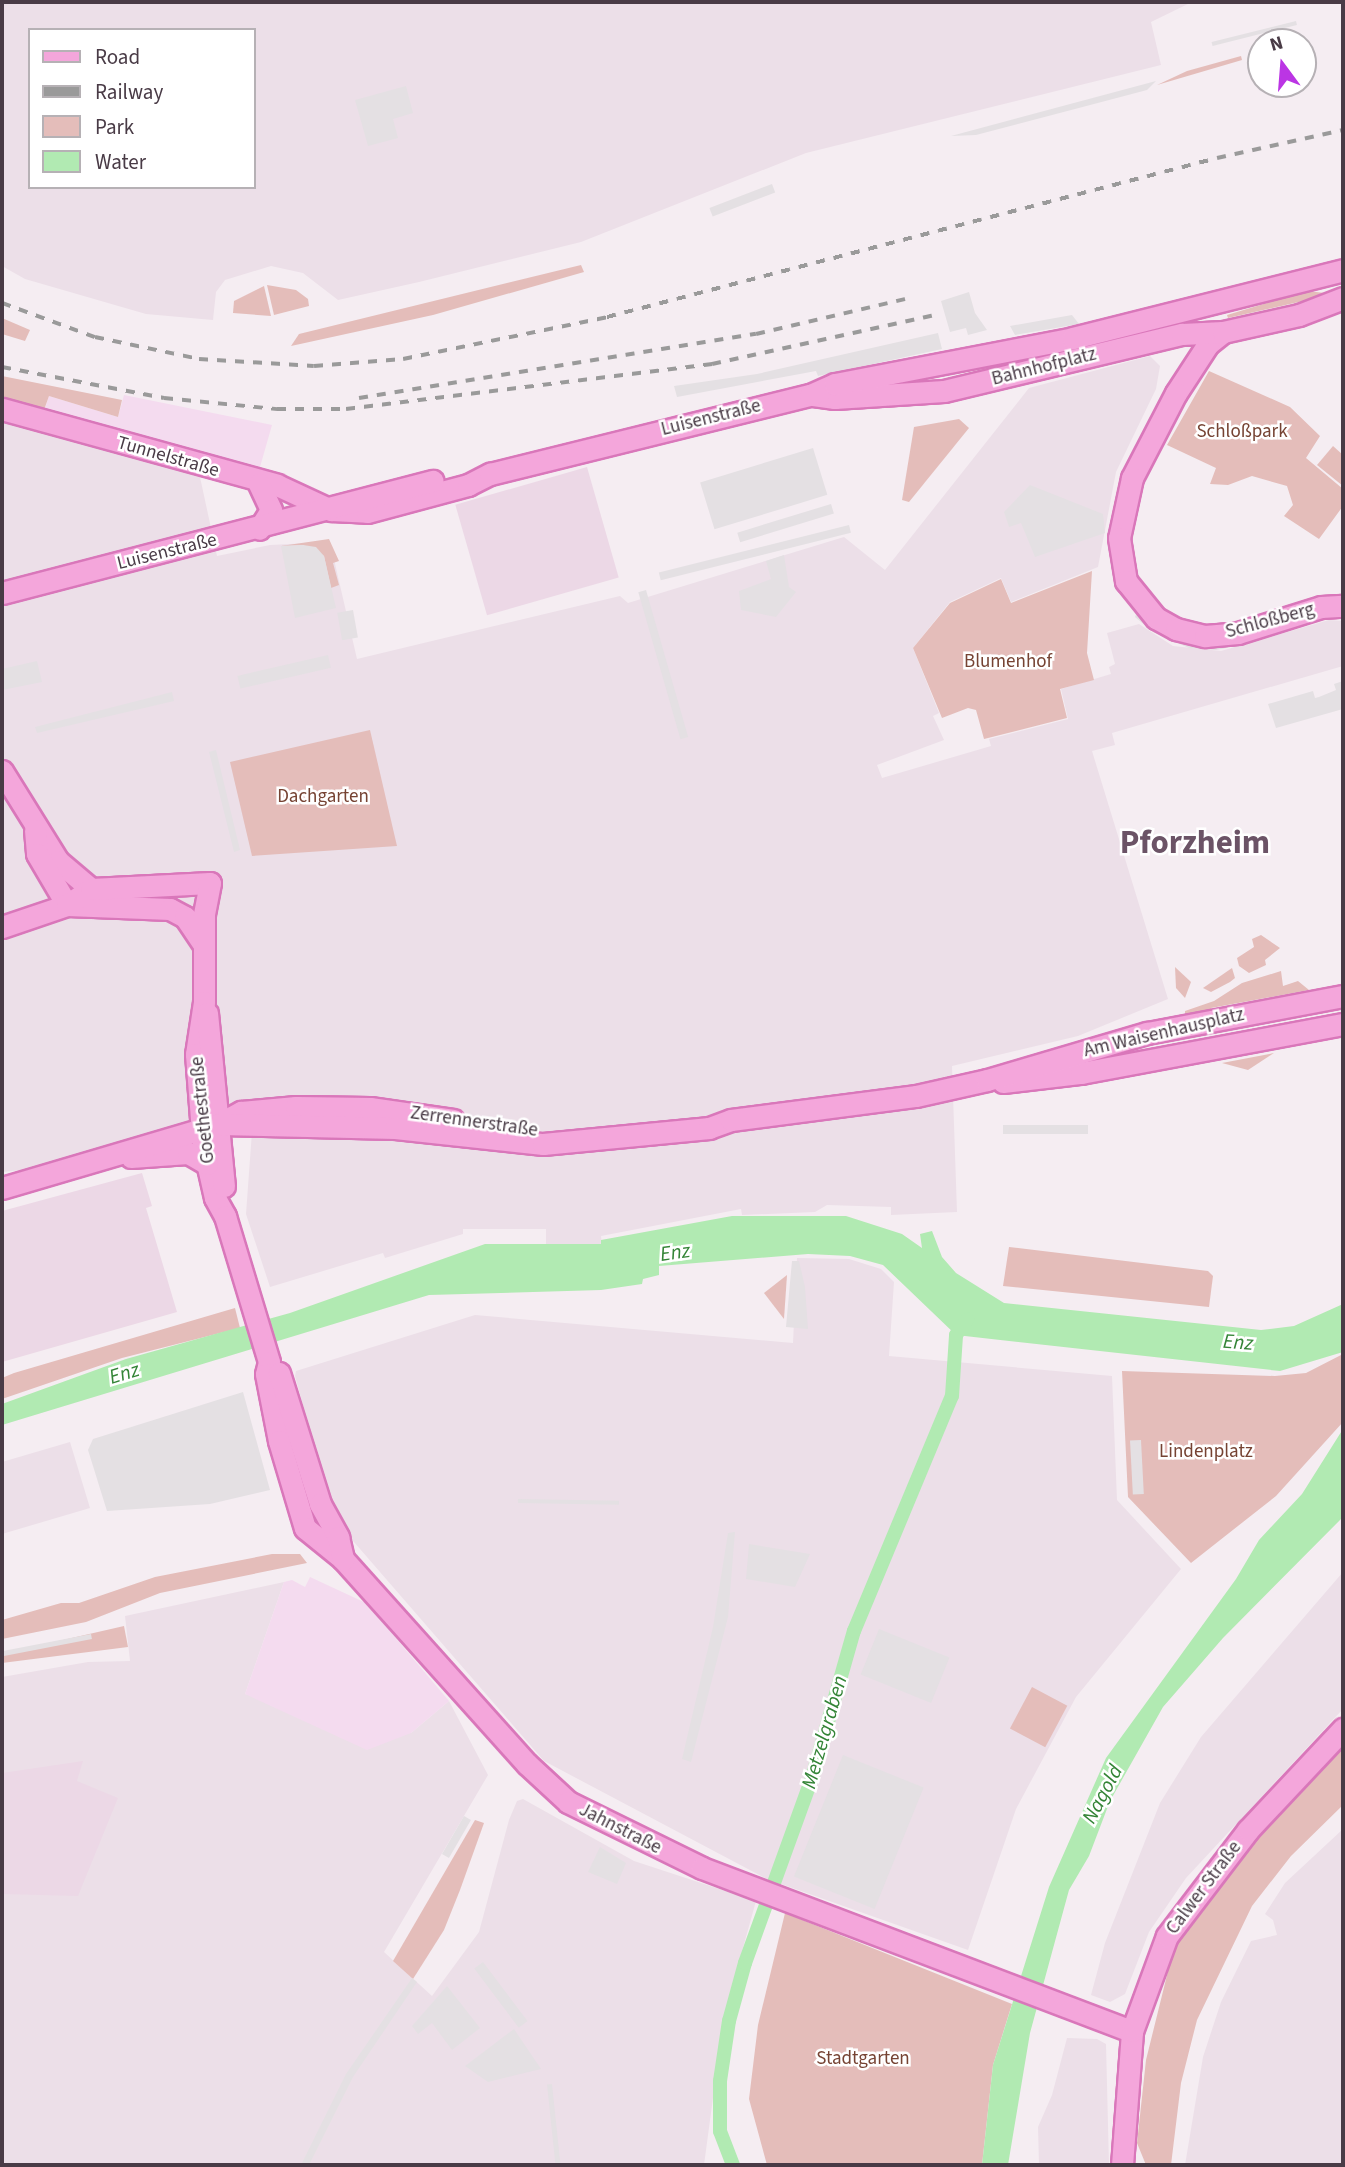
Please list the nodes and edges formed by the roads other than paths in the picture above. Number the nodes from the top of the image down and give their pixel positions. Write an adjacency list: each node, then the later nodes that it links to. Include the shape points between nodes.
1 (1337, 276): 3 (main road, Bahnhofplatz)
2 (1343, 298): 5 (main road, Bahnhofplatz)
3 (1217, 303): 7 (main road); 8 (main road, Bahnhofplatz)
4 (1343, 313): 5 (main road)
5 (1300, 315): 6 (main road, Bahnhofplatz)
6 (1223, 332): 7 (main road, Bahnhofplatz); 9 (main road, Schloßberg, via 1208,344)
7 (1196, 333): 9 (main road, Schloßberg); 11 (main road, Bahnhofplatz, via 944,391)
8 (950, 362): 10 (main road, Luisenstraße, via 835,384)
9 (1176, 393): 17 (main road, Schloßberg, via 1142,457 1122,513 1120,562 1134,595 1167,625 1205,636 1238,633 1321,607)
10 (810, 395): 11 (main road, Luisenstraße); 14 (main road, Luisenstraße, via 491,474 464,473 363,496)
11 (891, 396)
12 (2, 409): 13 (main road, Tunnelstraße)
13 (259, 484): 14 (main road, Tunnelstraße, via 277,485); 15 (main road, via 271,510)
14 (331, 510): 15 (main road, Luisenstraße)
15 (259, 529): 16 (main road, Luisenstraße)
16 (2, 593)
17 (1343, 606)
18 (2, 771): 19 (main road)
19 (35, 831): 21 (main road, via 68,873); 22 (main road, via 37,854)
20 (170, 886): 21 (main road); 23 (main road); 25 (main road, Goethestraße, via 210,883)
21 (91, 889): 22 (main road)
22 (67, 905): 23 (main road); 24 (main road)
23 (108, 906): 25 (main road, via 178,911)
24 (2, 927)
25 (204, 945): 28 (main road, Goethestraße)
26 (1343, 996): 27 (main road, Am Waisenhausplatz)
27 (1322, 1000): 29 (main road); 31 (main road, Am Waisenhausplatz, via 1147,1033)
28 (204, 1002): 30 (main road, Goethestraße, via 212,1029); 35 (main road, Goethestraße, via 196,1054)
29 (1337, 1025): 31 (main road, Am Waisenhausplatz, via 1081,1073 1011,1083)
30 (214, 1077): 33 (main road, via 231,1099); 35 (main road, Goethestraße)
31 (987, 1080): 32 (main road, Am Waisenhausplatz)
32 (916, 1096): 34 (main road, Zerrennerstraße)
33 (259, 1110): 34 (main road, Zerrennerstraße, via 370,1108 544,1132 709,1115); 35 (main road, Zerrennerstraße, via 241,1112)
34 (732, 1120): 35 (main road, Zerrennerstraße, via 709,1128 543,1144 372,1126)
35 (210, 1126): 36 (main road, Zerrennerstraße); 37 (main road, Goethestraße); 39 (main road, Goethestraße)
36 (118, 1154): 37 (main road, via 139,1160 188,1153); 38 (main road, Zerrennerstraße)
37 (207, 1164): 39 (main road, Goethestraße, via 215,1198)
38 (2, 1188)
39 (225, 1216): 40 (main road, Goethestraße)
40 (269, 1362): 42 (main road, Jahnstraße, via 266,1374 294,1500 305,1528 343,1559 549,1787 640,1840 775,1897)
41 (1343, 1729): 42 (main road, Calwer Straße, via 1200,1888 1167,1936)
42 (1132, 2031): 43 (main road, Calwer Straße)
43 (1122, 2165)

